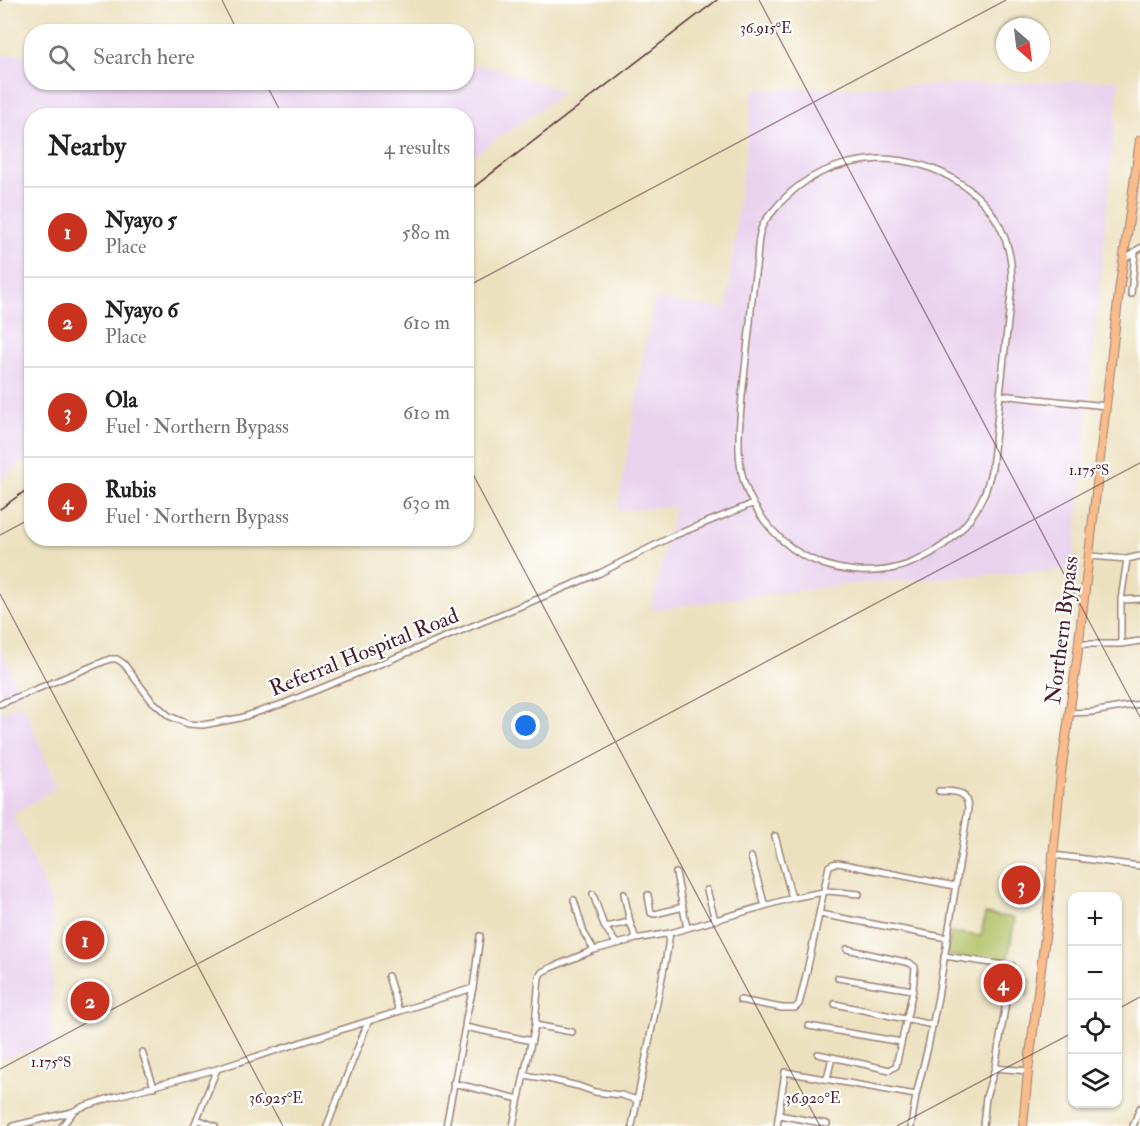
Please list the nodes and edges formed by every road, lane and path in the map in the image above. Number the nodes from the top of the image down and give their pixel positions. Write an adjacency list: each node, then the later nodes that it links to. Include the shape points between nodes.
1 (1140, 140): 3 (main road, Northern Bypass)
2 (1138, 250): 3 (street); 4 (street)
3 (1123, 260): 6 (main road, Northern Bypass)
4 (1131, 294)
5 (1000, 395): 6 (street); 7 (street, via 992,468 980,504 959,532 918,560 877,572 819,563 787,545); 7 (street, via 1012,269 1001,230 982,202 956,179 921,164 894,159 865,160 827,170 783,199 764,221 759,239 738,448)
6 (1106, 406): 8 (main road, Northern Bypass)
7 (752, 504): 16 (street, Referral Hospital Road, via 673,536 600,573 240,718 203,725 169,716 117,659)
8 (1090, 556): 10 (street); 14 (main road, Northern Bypass)
9 (1140, 556): 10 (street)
10 (1127, 559): 12 (street)
11 (1140, 599): 12 (street)
12 (1121, 600): 15 (street)
13 (1140, 641): 15 (street)
14 (1079, 644): 15 (street); 18 (main road, Northern Bypass)
15 (1121, 644)
16 (0, 704)
17 (1140, 705): 18 (street)
18 (1069, 713): 21 (main road, Northern Bypass)
19 (939, 791): 25 (street, via 961,793 968,800)
20 (775, 836): 32 (street)
21 (1053, 855): 23 (street); 70 (main road, Northern Bypass)
22 (751, 857): 34 (street)
23 (1140, 866)
24 (676, 873): 35 (street)
25 (955, 886): 27 (street, via 833,864); 43 (street)
26 (706, 890): 37 (street)
27 (824, 891): 30 (street); 32 (street); 36 (street)
28 (594, 894): 39 (street)
29 (624, 894): 38 (street)
30 (859, 894)
31 (648, 895): 35 (street, via 651,912 655,914)
32 (792, 898): 34 (street)
33 (574, 900): 47 (street)
34 (765, 906): 37 (street)
35 (683, 907): 40 (street)
36 (820, 914): 43 (street); 53 (street, via 797,1007)
37 (715, 920): 40 (street)
38 (630, 922): 39 (street); 44 (street)
39 (604, 926): 45 (street)
40 (687, 928): 41 (street)
41 (670, 933): 44 (street); 77 (street)
42 (480, 936): 51 (street)
43 (947, 938): 48 (street)
44 (636, 939): 45 (street)
45 (616, 944): 47 (street)
46 (847, 949): 52 (street, via 914,965)
47 (594, 950): 59 (street, via 542,972)
48 (944, 956): 58 (street); 68 (street, via 1012,966)
49 (388, 976): 55 (street)
50 (838, 978): 52 (street)
51 (473, 988): 55 (street); 61 (street)
52 (913, 990): 56 (street)
53 (740, 1000)
54 (835, 1004): 56 (street)
55 (399, 1011): 57 (street)
56 (906, 1018): 58 (street); 64 (street)
57 (368, 1022): 69 (street); 87 (street)
58 (933, 1024): 75 (street)
59 (535, 1025): 62 (street); 63 (street)
60 (809, 1026): 64 (street)
61 (465, 1027): 63 (street); 73 (street)
62 (572, 1032)
63 (532, 1041): 71 (street)
64 (901, 1042): 67 (street, via 896,1066 890,1070)
65 (142, 1052): 74 (street)
66 (818, 1054): 67 (street)
67 (832, 1057): 72 (street)
68 (996, 1068): 70 (street); 93 (street, via 986,1097)
69 (217, 1069): 74 (street); 81 (street)
70 (1028, 1071): 94 (main road, Northern Bypass)
71 (524, 1075): 76 (street); 77 (street)
72 (827, 1079): 75 (street); 80 (street, via 785,1072)
73 (453, 1083): 76 (street); 88 (street)
74 (154, 1087): 79 (street)
75 (916, 1095): 92 (street)
76 (519, 1099): 89 (street)
77 (637, 1100): 90 (street)
78 (1140, 1108): 95 (street)
79 (74, 1111): 83 (street); 84 (street)
80 (779, 1115): 82 (street); 91 (street)
81 (197, 1119): 85 (street); 86 (street)
82 (827, 1124)
83 (13, 1126)
84 (62, 1126)
85 (194, 1126)
86 (215, 1126)
87 (327, 1126)
88 (446, 1126)
89 (513, 1126)
90 (632, 1126)
91 (777, 1126)
92 (911, 1126)
93 (983, 1126)
94 (1023, 1126)
95 (1133, 1126)

